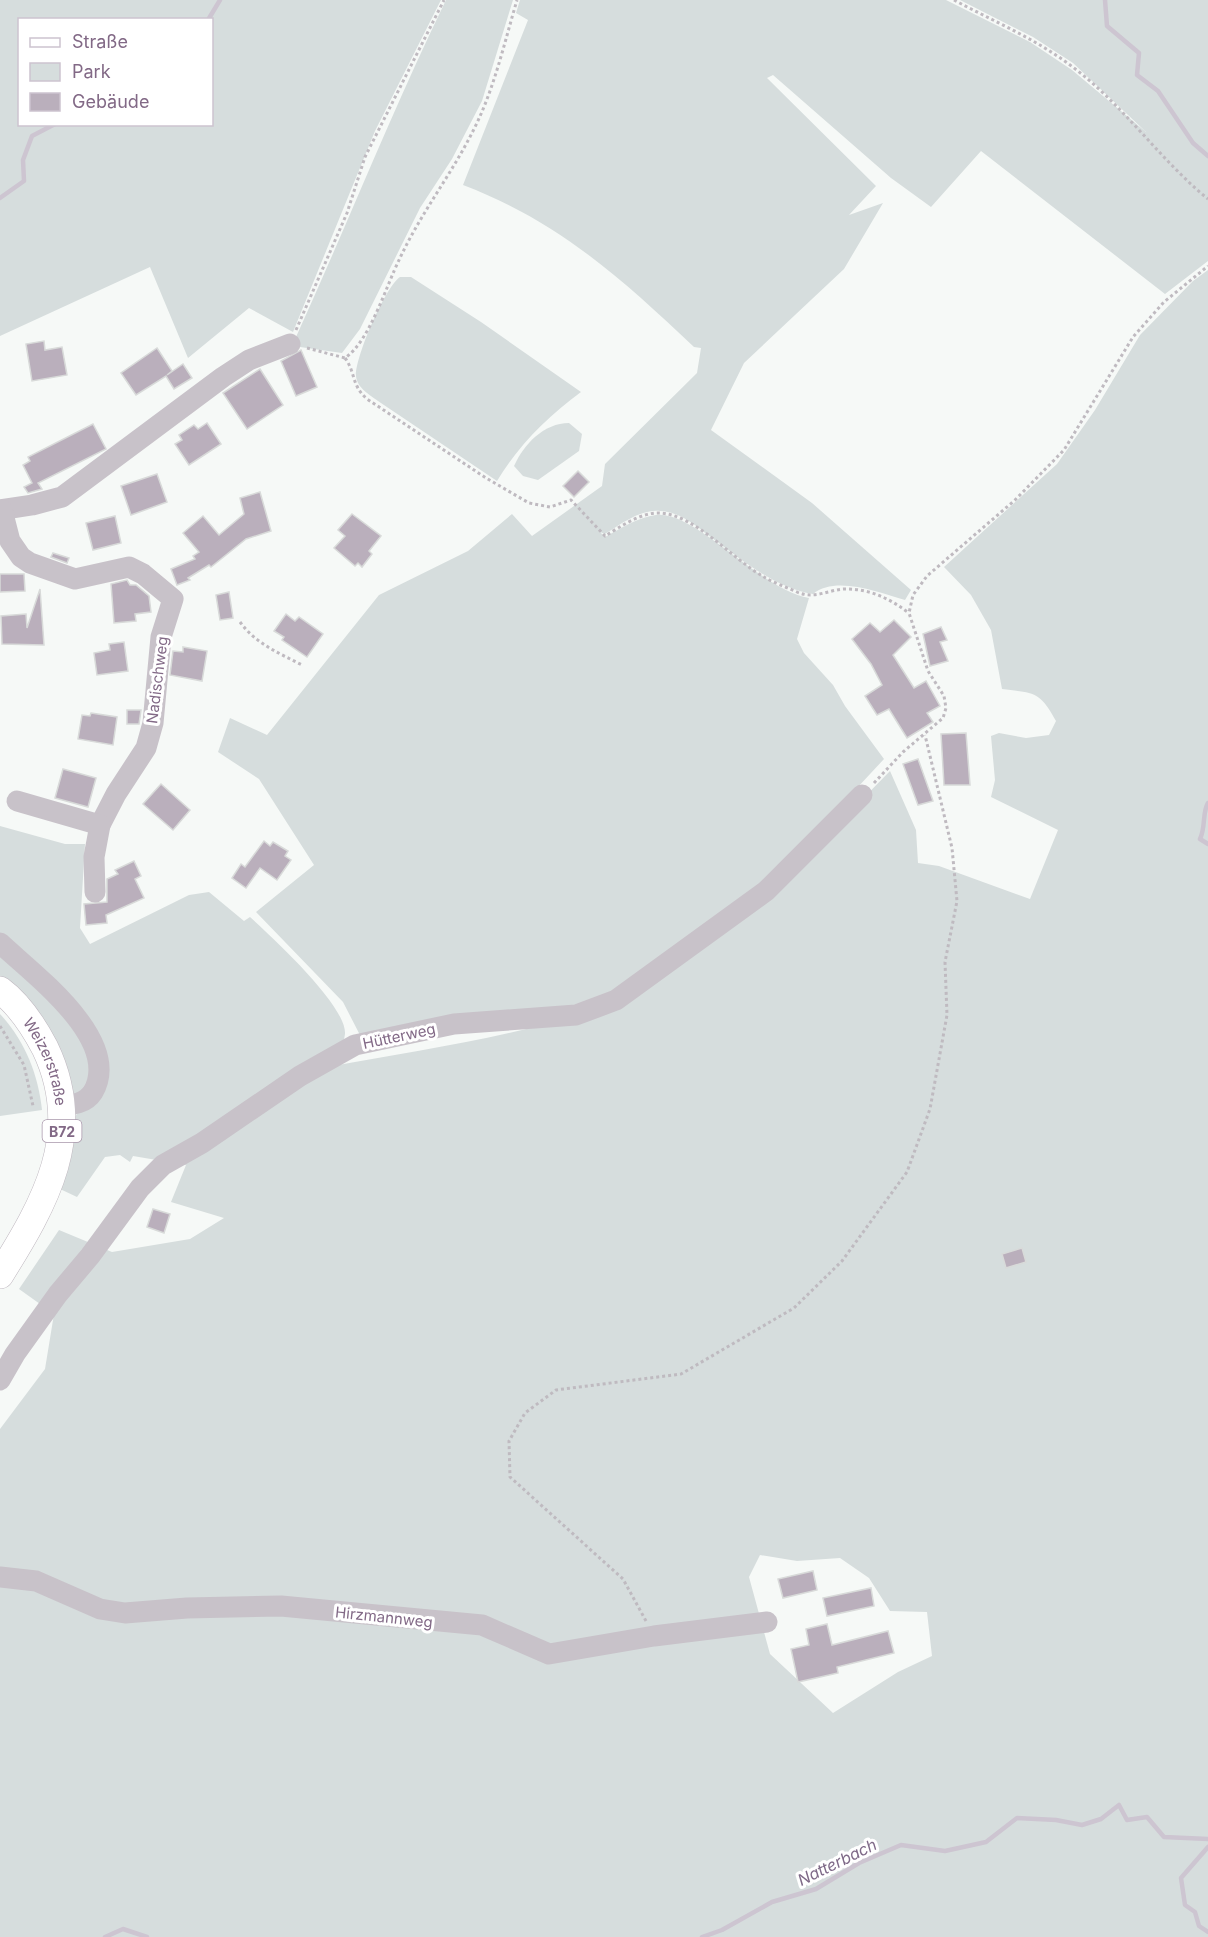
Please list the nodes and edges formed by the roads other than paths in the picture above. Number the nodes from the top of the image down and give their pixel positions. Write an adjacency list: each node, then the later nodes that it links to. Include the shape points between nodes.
1 (290, 344): 2 (street, Nadischweg, via 249,360 223,377 62,496 32,506)
2 (1, 510): 5 (street, Nadischweg, via 10,541 30,563 75,579 129,567 173,599 161,637 153,723 146,748)
3 (862, 795): 11 (street, Hütterweg, via 766,891 616,1000 576,1015 454,1024 355,1045 163,1165 140,1188 58,1294)
4 (17, 801): 5 (street)
5 (100, 825): 6 (street, via 94,857)
6 (95, 892)
7 (0, 943): 9 (street, via 72,1013 97,1051 98,1079 92,1093 85,1100)
8 (0, 990): 9 (main road, Weizerstraße / B72, via 28,1020 41,1041)
9 (65, 1105): 10 (main road, Weizerstraße / B72, via 62,1142 49,1186)
10 (0, 1275)
11 (0, 1380)
12 (0, 1577): 13 (street, Hirzmannweg, via 36,1581 100,1609 124,1613 281,1606 482,1625 549,1654)
13 (767, 1622)

